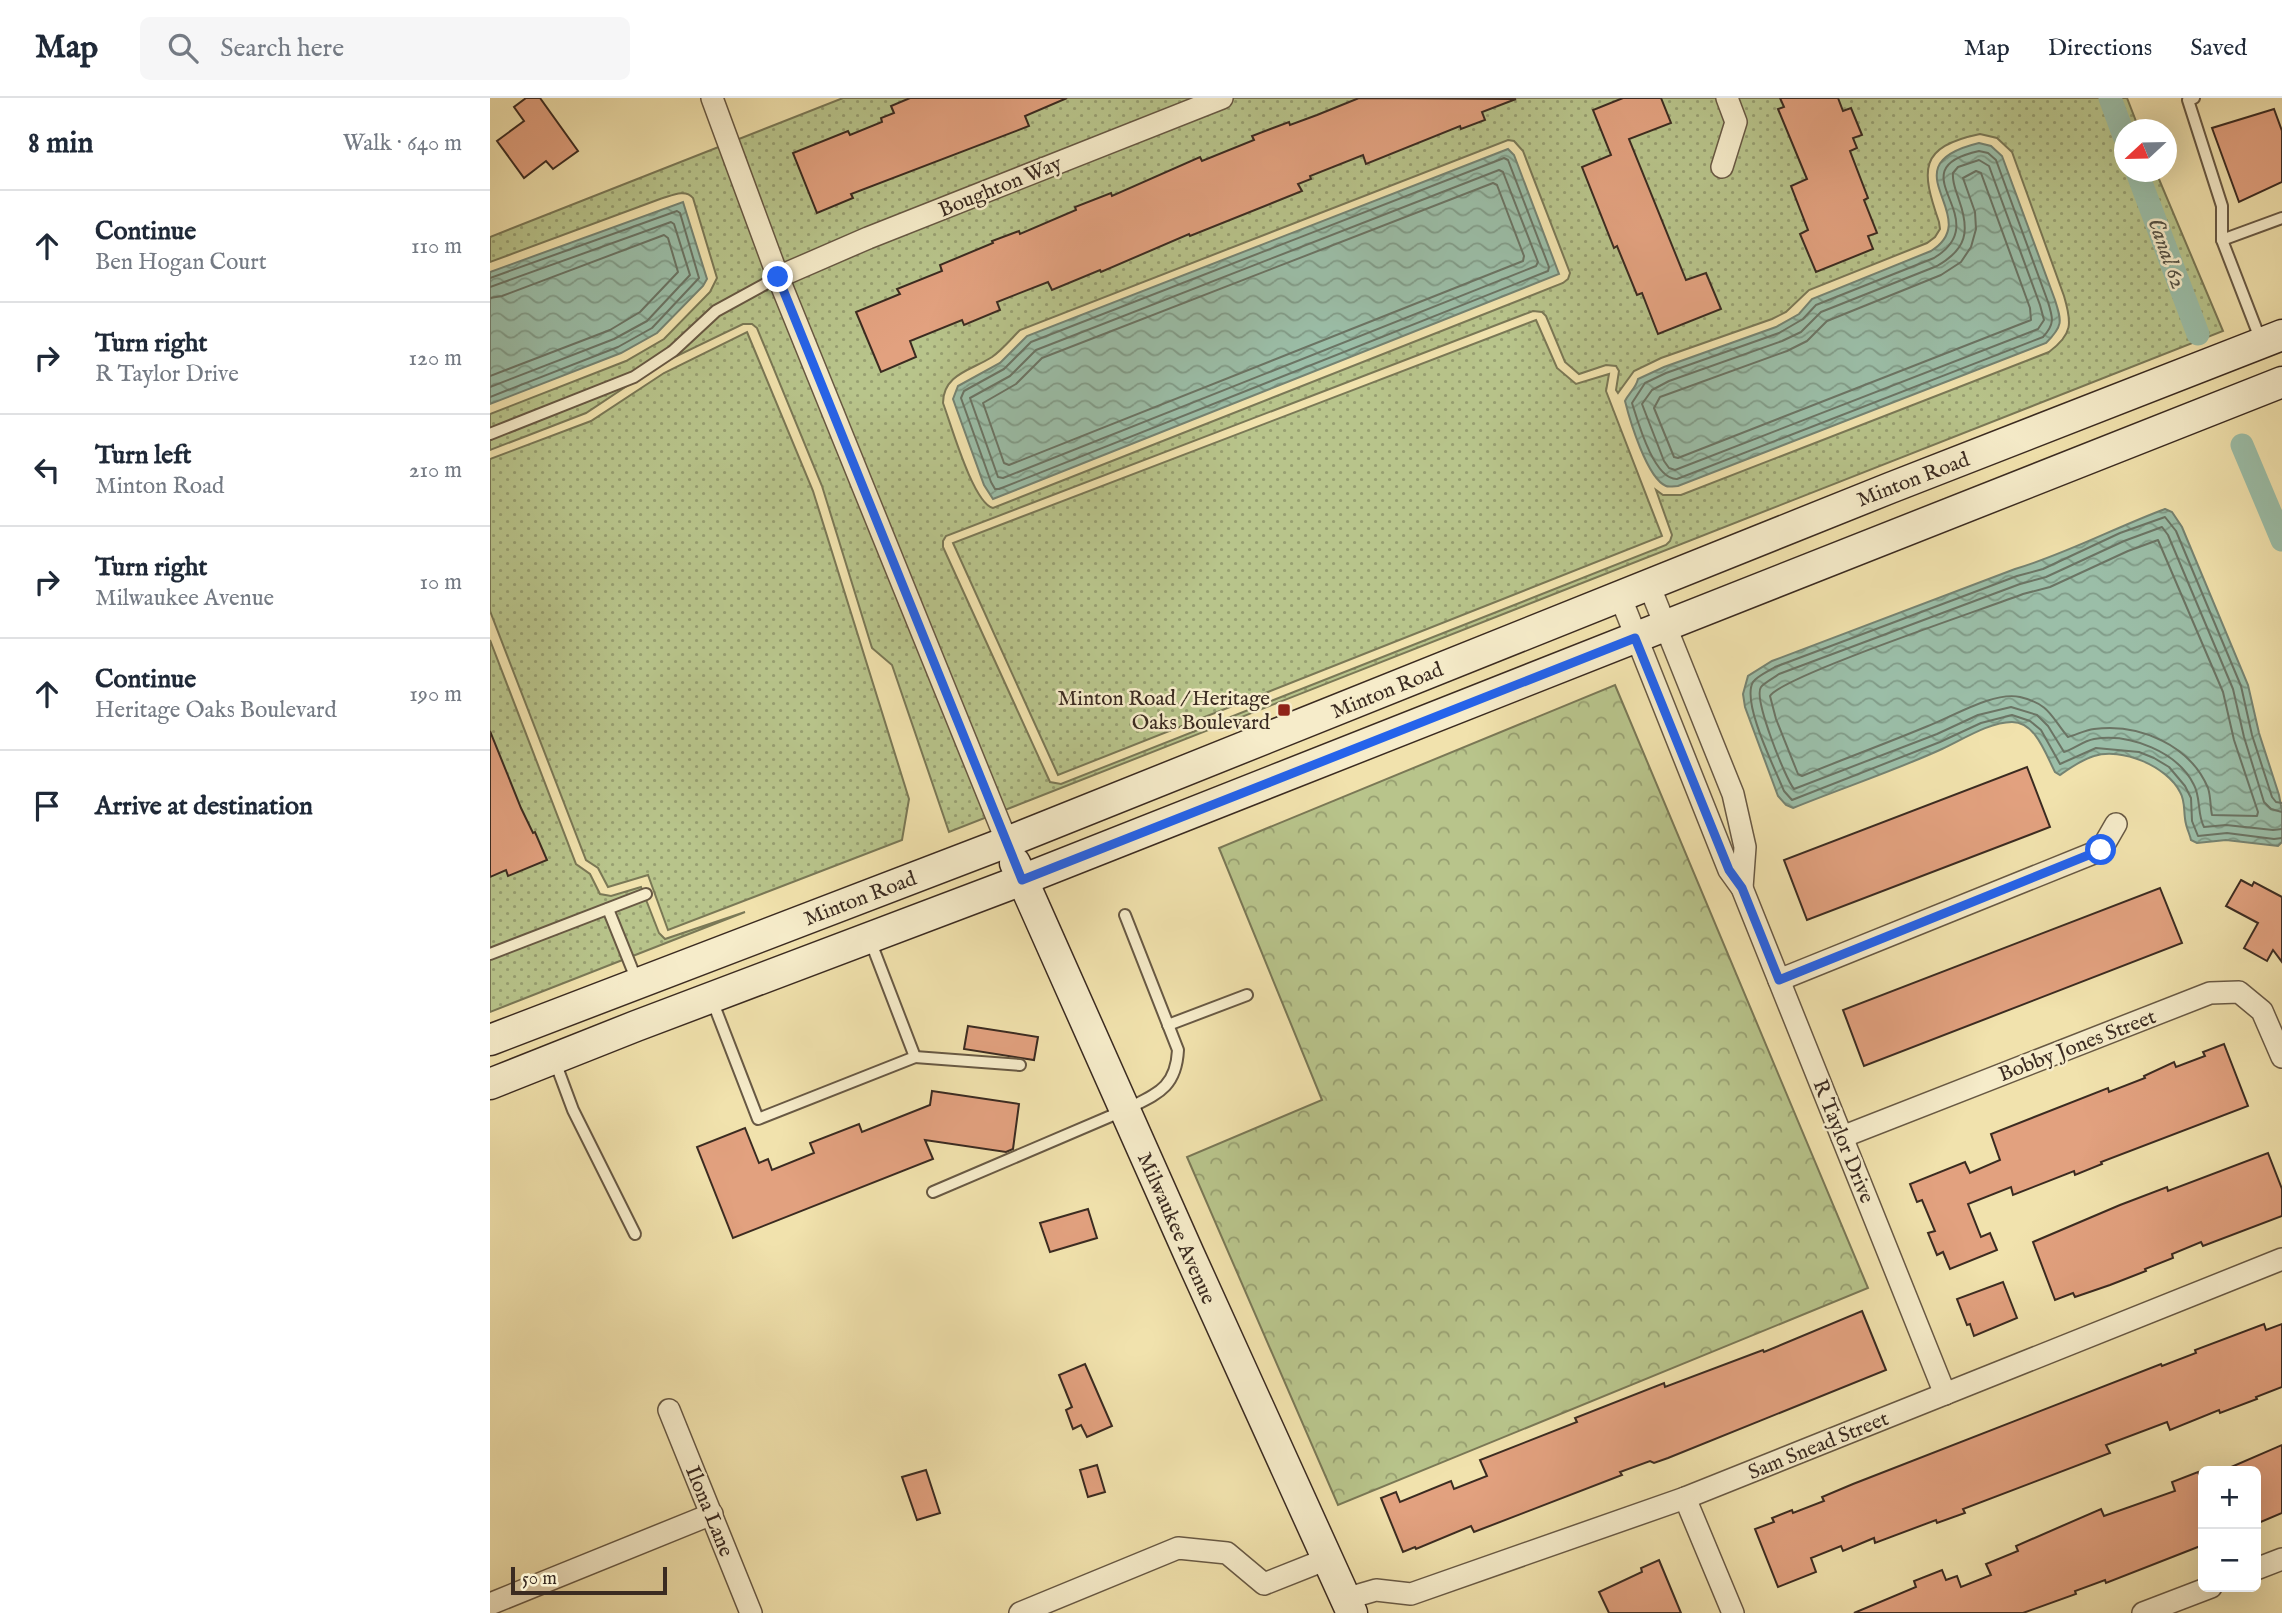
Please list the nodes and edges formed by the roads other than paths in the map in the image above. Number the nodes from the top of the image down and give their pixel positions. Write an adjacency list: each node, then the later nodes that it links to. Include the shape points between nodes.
1 (712, 98): 8 (street)
2 (1223, 98): 8 (street, Boughton Way)
3 (1727, 98): 5 (street, via 1736,122)
4 (2191, 99): 7 (lane, via 2222,206)
5 (1723, 167)
6 (2282, 218): 7 (lane)
7 (2222, 240): 9 (lane)
8 (778, 277): 11 (lane, via 716,311 673,351 634,377); 21 (street)
9 (2272, 339): 12 (main road, Minton Road)
10 (2282, 382): 14 (main road, Minton Road)
11 (490, 434)
12 (1649, 584): 13 (main road, Minton Road); 14 (street, R Taylor Drive)
13 (1620, 596): 15 (street, R Taylor Drive); 21 (main road, Minton Road)
14 (1666, 625): 15 (main road, Minton Road); 16 (street, R Taylor Drive)
15 (1635, 638): 17 (street, R Taylor Drive); 22 (main road, Minton Road)
16 (1706, 728): 17 (street); 18 (street, R Taylor Drive)
17 (1676, 739): 19 (street, R Taylor Drive)
18 (1736, 807): 19 (street); 23 (street, R Taylor Drive, via 1745,847)
19 (1707, 817): 23 (street, R Taylor Drive, via 1729,870)
20 (2116, 824): 29 (street, via 2101,850)
21 (1007, 842): 22 (main road, Milwaukee Avenue); 30 (main road, Minton Road)
22 (1022, 880): 27 (main road, Minton Road); 40 (main road, Milwaukee Avenue)
23 (1742, 888): 29 (street, R Taylor Drive)
24 (646, 894): 25 (lane)
25 (608, 909): 28 (lane); 30 (lane)
26 (1125, 915): 33 (lane)
27 (869, 938): 32 (main road, Minton Road); 35 (lane)
28 (491, 953)
29 (1779, 980): 41 (street, R Taylor Drive)
30 (638, 983): 34 (main road, Minton Road)
31 (1247, 995): 33 (lane)
32 (711, 998): 35 (lane, via 758,1119); 37 (main road, Minton Road)
33 (1168, 1025): 40 (lane, via 1178,1050 1172,1079)
34 (490, 1040)
35 (915, 1057): 38 (lane)
36 (2282, 1057): 41 (street, Bobby Jones Street, via 2262,1011 2239,992 2210,993)
37 (553, 1059): 39 (main road, Minton Road); 43 (lane, via 573,1110)
38 (1020, 1065)
39 (490, 1084)
40 (1125, 1110): 42 (lane); 49 (main road, Milwaukee Avenue)
41 (1842, 1137): 45 (street, R Taylor Drive)
42 (933, 1192)
43 (635, 1234)
44 (2282, 1259): 45 (street, Sam Snead Street)
45 (1945, 1394): 47 (street, Sam Snead Street)
46 (669, 1410): 48 (street, Ilona Lane)
47 (1685, 1498): 54 (street, Sam Snead Street, via 1411,1594 1376,1590); 57 (street)
48 (712, 1514): 53 (street); 55 (street, Ilona Lane)
49 (1327, 1559): 54 (main road, Milwaukee Avenue); 56 (street, via 1264,1584 1227,1553 1178,1548)
50 (2282, 1559): 51 (street)
51 (2261, 1567)
52 (2198, 1592): 58 (street)
53 (490, 1604)
54 (1348, 1606)
55 (751, 1613)
56 (1020, 1613)
57 (1733, 1613)
58 (2143, 1613)

